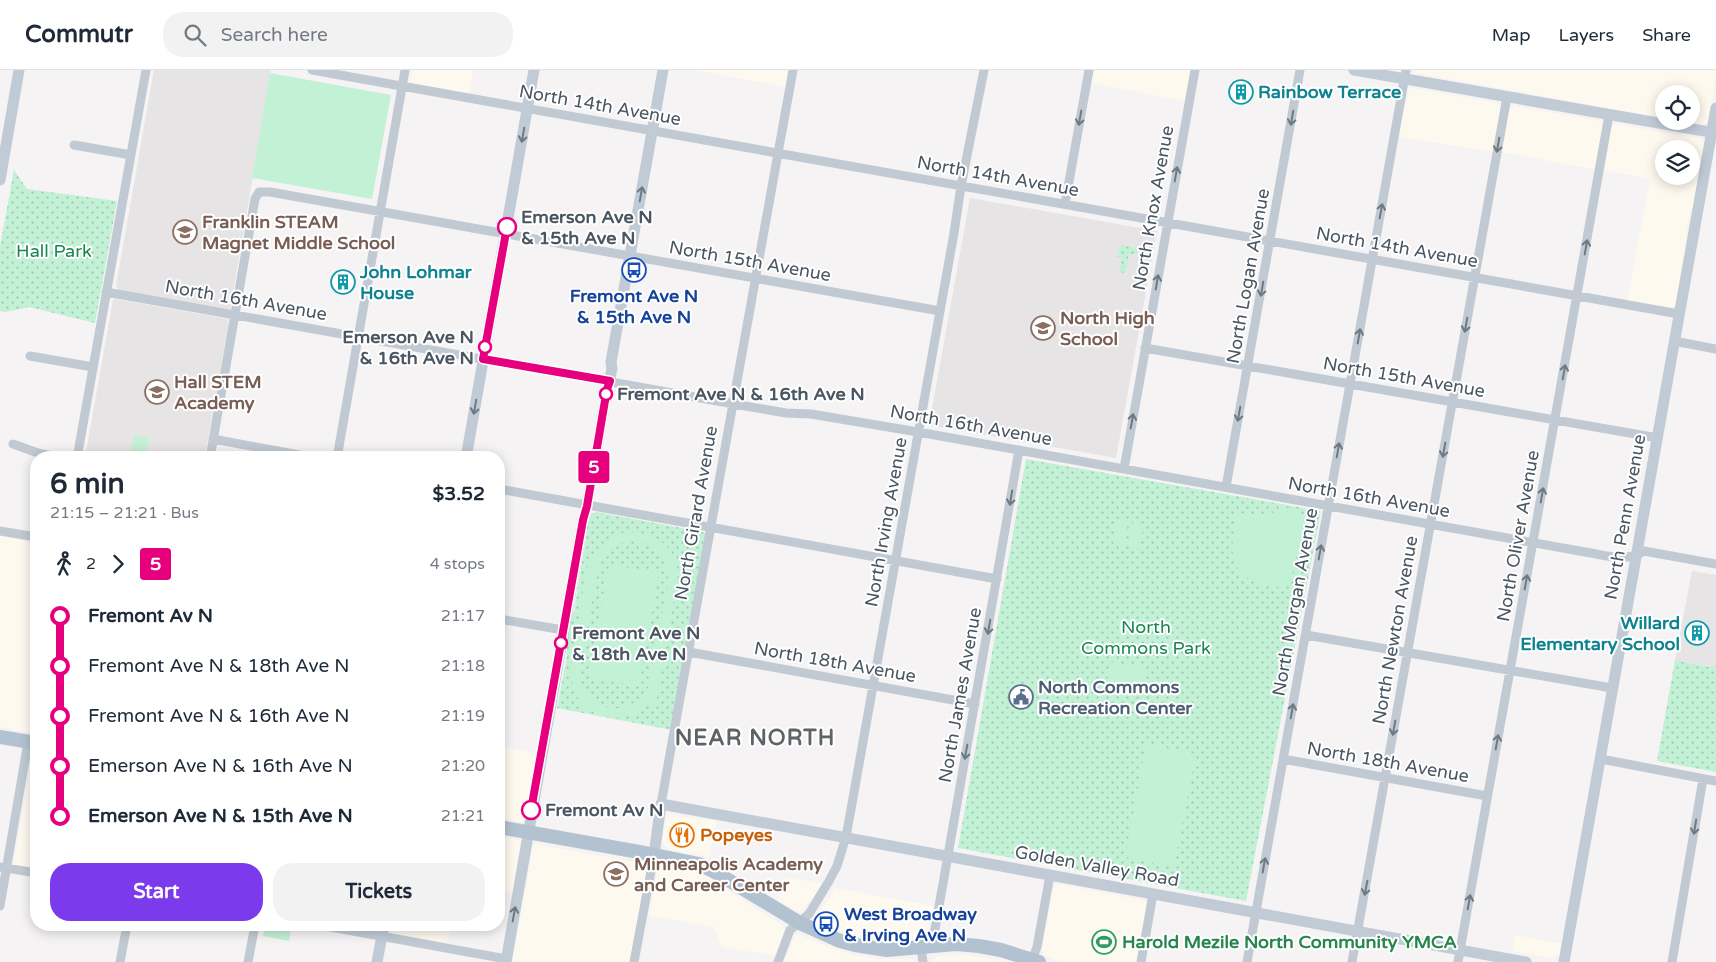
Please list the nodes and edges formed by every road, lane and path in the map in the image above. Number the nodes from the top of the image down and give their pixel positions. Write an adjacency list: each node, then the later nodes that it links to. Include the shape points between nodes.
1 (19, 70): 24 (street)
2 (146, 70): 23 (street)
3 (312, 70): 14 (street, North 14th Avenue)
4 (405, 70): 14 (street)
5 (534, 70): 16 (street)
6 (663, 70): 19 (street)
7 (793, 70): 22 (street, North Girard Avenue)
8 (984, 70): 25 (street, North Irving Avenue)
9 (1089, 70): 26 (street, one-way to 26)
10 (1195, 70): 28 (street, North Knox Avenue, one-way to 10)
11 (1300, 70): 30 (street, North Logan Avenue, one-way to 30)
12 (1354, 70): 13 (street)
13 (1406, 74): 15 (street); 32 (street, North Morgan Avenue, one-way to 13)
14 (403, 86): 16 (street, North 14th Avenue); 27 (street)
15 (1507, 97): 18 (street); 33 (street, North Newton Avenue, one-way to 33)
16 (528, 108): 19 (street, North 14th Avenue); 29 (street, one-way to 29)
17 (1716, 108): 20 (street, North Penn Avenue)
18 (1609, 115): 20 (street); 36 (street, North Oliver Avenue, one-way to 18)
19 (653, 130): 22 (street, North 14th Avenue); 31 (street, one-way to 19)
20 (1714, 133): 38 (street, North Penn Avenue)
21 (74, 145): 23 (street)
22 (778, 154): 25 (street, North 14th Avenue); 34 (street, North Girard Avenue)
23 (131, 155): 35 (street)
24 (0, 180)
25 (961, 186): 26 (street, North 14th Avenue); 37 (street, North Irving Avenue)
26 (1065, 204): 28 (street, North 14th Avenue)
27 (380, 212): 29 (street, North 15th Avenue); 39 (street, North 15th Avenue, via 259,192 255,199); 40 (street)
28 (1167, 222): 30 (street, North 14th Avenue); 42 (street, North Knox Avenue, one-way to 28)
29 (505, 234): 31 (street, North 15th Avenue); 45 (street)
30 (1270, 241): 32 (street, North 14th Avenue); 46 (street, North Logan Avenue, one-way to 46)
31 (630, 256): 34 (street, North 15th Avenue); 48 (street)
32 (1373, 259): 33 (street, North 14th Avenue); 49 (street, North Morgan Avenue, one-way to 32)
33 (1475, 277): 36 (street, North 14th Avenue); 50 (street, North Newton Avenue, one-way to 50)
34 (756, 279): 37 (street, North 15th Avenue); 51 (street, North Girard Avenue)
35 (106, 292): 39 (street, North 16th Avenue); 47 (street)
36 (1577, 295): 38 (street, North 14th Avenue); 52 (street, North Oliver Avenue, one-way to 36)
37 (940, 311): 53 (street, North Irving Avenue)
38 (1678, 314): 41 (street, North Penn Avenue)
39 (235, 315): 40 (street, North 16th Avenue); 55 (street)
40 (358, 337): 45 (street, North 16th Avenue); 62 (street)
41 (1674, 341): 43 (street); 54 (street, North Penn Avenue)
42 (1145, 348): 46 (street, North 15th Avenue); 64 (street, North Knox Avenue, one-way to 42)
43 (1716, 349)
44 (30, 356): 47 (street)
45 (483, 359): 48 (street, North 16th Avenue); 63 (street, one-way to 63)
46 (1248, 366): 49 (street, North 15th Avenue); 65 (street, North Logan Avenue, one-way to 65)
47 (93, 367): 59 (street)
48 (610, 381): 51 (street, North 16th Avenue); 67 (street)
49 (1350, 384): 50 (street, North 15th Avenue); 68 (street, North Morgan Avenue, one-way to 49)
50 (1452, 402): 52 (street, North 15th Avenue); 69 (street, North Newton Avenue, one-way to 69)
51 (734, 404): 53 (street, North 16th Avenue); 70 (street, North Girard Avenue)
52 (1555, 420): 54 (street, North 15th Avenue); 73 (street, North Oliver Avenue, one-way to 52)
53 (918, 432): 57 (street, North 16th Avenue); 75 (street, North Irving Avenue)
54 (1658, 438): 74 (street, North Penn Avenue)
55 (213, 439): 60 (street); 61 (street)
56 (14, 444): 58 (street)
57 (1019, 450): 64 (street, North 16th Avenue); 77 (street, North James Avenue, one-way to 77)
58 (33, 451)
59 (78, 451)
60 (211, 451)
61 (277, 451)
62 (338, 451)
63 (467, 451)
64 (1124, 469): 65 (street, North 16th Avenue)
65 (1226, 487): 68 (street, North 16th Avenue)
66 (505, 490): 67 (street)
67 (587, 506): 70 (street); 79 (street)
68 (1329, 506): 69 (street, North 16th Avenue); 80 (street, North Morgan Avenue, one-way to 68)
69 (1430, 525): 73 (street, North 16th Avenue); 82 (street, North Newton Avenue)
70 (712, 528): 75 (street); 81 (street, North Girard Avenue)
71 (0, 531): 72 (street)
72 (30, 537)
73 (1533, 543): 74 (street, North 16th Avenue, via 1626,558); 83 (street, North Oliver Avenue, one-way to 73)
74 (1636, 556): 76 (street, via 1644,551); 85 (street, North Penn Avenue)
75 (895, 560): 77 (street); 84 (street, North Irving Avenue)
76 (1716, 564)
77 (997, 578): 86 (street, North James Avenue, one-way to 86)
78 (505, 620): 79 (street)
79 (563, 630): 98 (street)
80 (1306, 634): 82 (street); 90 (street, North Morgan Avenue, one-way to 80)
81 (689, 652): 84 (street, North 18th Avenue); 96 (street, North Girard Avenue)
82 (1407, 653): 83 (street); 92 (street, North Newton Avenue, one-way to 92)
83 (1510, 671): 85 (street); 95 (street, North Oliver Avenue, one-way to 83)
84 (873, 686): 86 (street, North 18th Avenue); 99 (street, North Irving Avenue)
85 (1612, 688): 91 (street, North Penn Avenue)
86 (975, 704): 101 (street, North James Avenue, one-way to 101)
87 (0, 737): 88 (main road)
88 (30, 742)
89 (30, 751): 102 (street)
90 (1283, 759): 92 (street, North 18th Avenue); 107 (street, North Morgan Avenue, one-way to 90)
91 (1600, 759): 93 (street); 128 (street, North Penn Avenue)
92 (1386, 777): 95 (street, North 18th Avenue); 112 (street, North Newton Avenue, one-way to 112)
93 (1703, 779): 94 (street); 129 (street, one-way to 129)
94 (1716, 781)
95 (1488, 796): 114 (street, North Oliver Avenue, one-way to 95)
96 (661, 804): 99 (street, Golden Valley Road); 100 (street, North Girard Avenue)
97 (505, 828): 98 (main road)
98 (527, 832): 100 (main road); 115 (street, one-way to 98)
99 (846, 837): 101 (street, Golden Valley Road); 108 (street, North Irving Avenue, via 830,882)
100 (654, 855): 108 (main road, via 699,864); 120 (street, North Girard Avenue)
101 (948, 856): 104 (street, Golden Valley Road); 113 (street, North James Avenue, via 934,935)
102 (3, 867): 103 (street); 106 (street)
103 (30, 872)
104 (1050, 875): 105 (street, Golden Valley Road); 116 (street)
105 (1153, 894): 107 (street, Golden Valley Road); 123 (street)
106 (0, 906)
107 (1256, 913): 112 (street, Golden Valley Road); 124 (street, North Morgan Avenue)
108 (800, 923): 113 (main road, via 855,945 887,950); 121 (street, North Irving Avenue, via 790,930)
109 (126, 931): 117 (street)
110 (254, 931): 118 (street)
111 (383, 931): 115 (street); 119 (street)
112 (1358, 931): 114 (street, Golden Valley Road); 125 (street, North Newton Avenue)
113 (928, 947): 116 (main road, via 979,946); 122 (street, North James Avenue)
114 (1460, 950): 126 (street, North Oliver Avenue); 127 (street, Golden Valley Road)
115 (506, 960)
116 (1035, 961)
117 (120, 962)
118 (248, 962)
119 (377, 962)
120 (634, 962)
121 (778, 962)
122 (923, 962)
123 (1141, 962)
124 (1246, 962)
125 (1352, 962)
126 (1458, 962)
127 (1526, 962)
128 (1564, 962)
129 (1672, 962)

